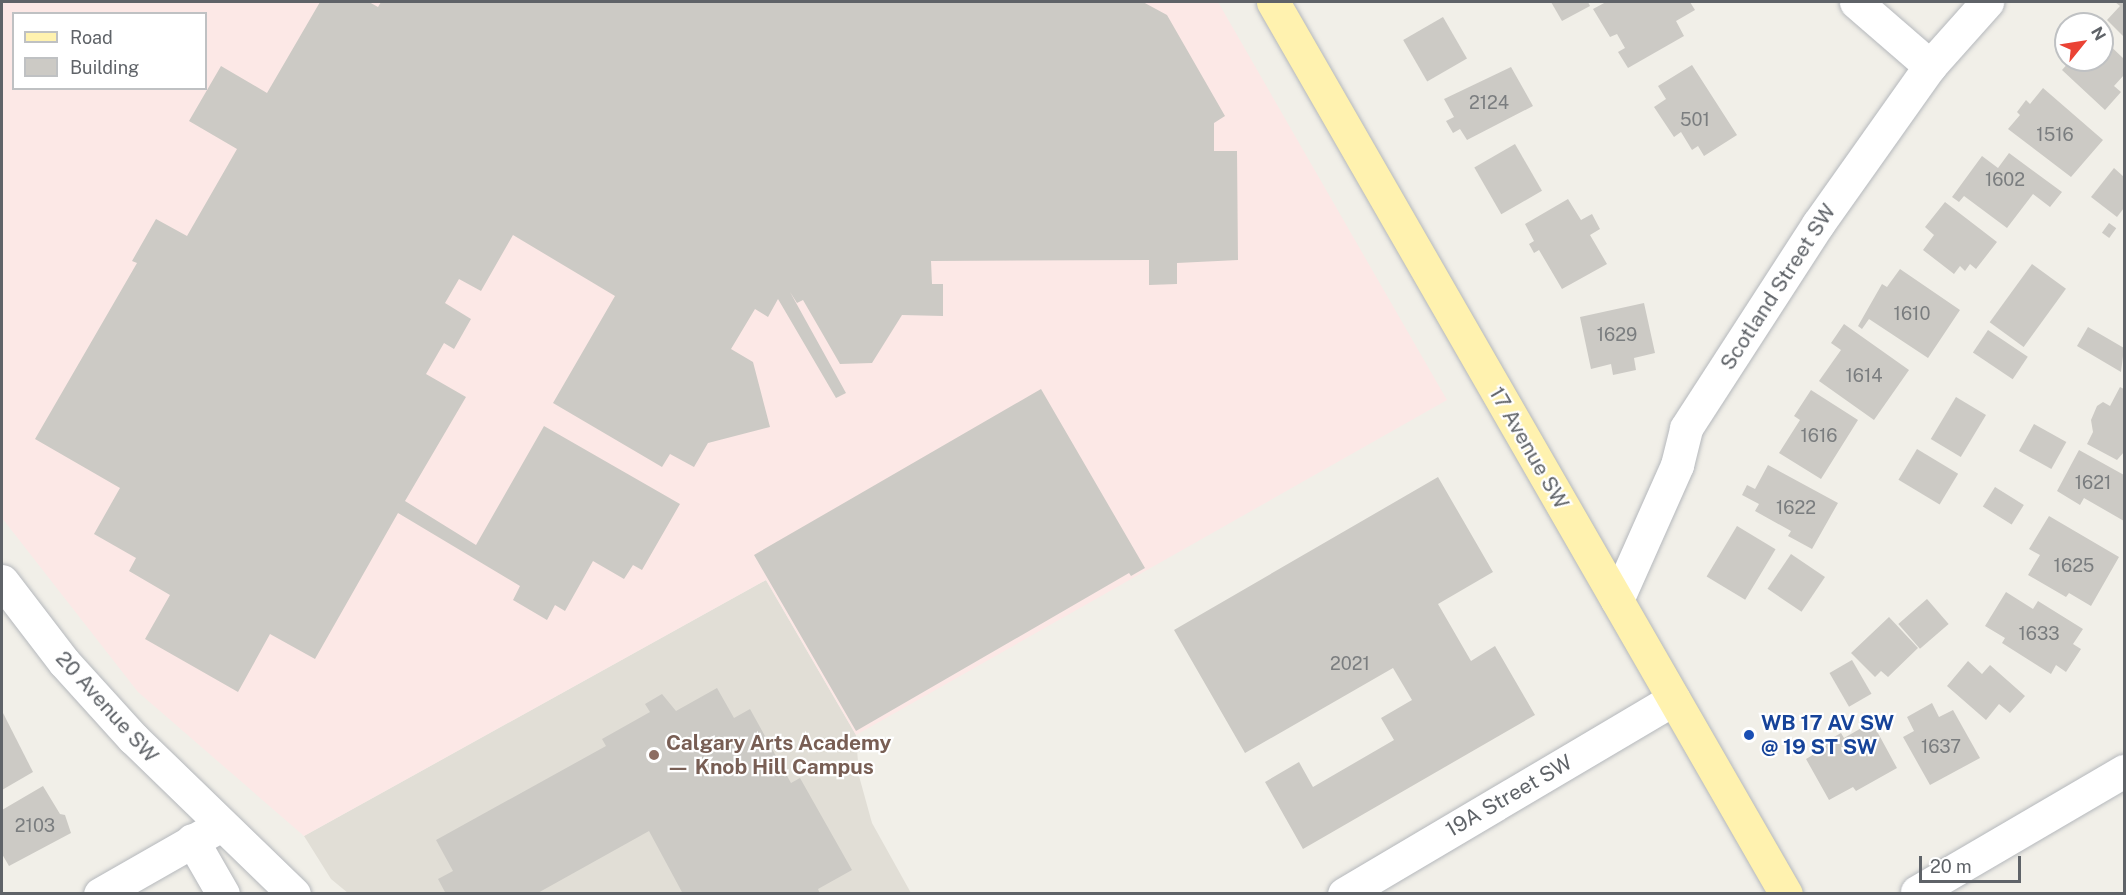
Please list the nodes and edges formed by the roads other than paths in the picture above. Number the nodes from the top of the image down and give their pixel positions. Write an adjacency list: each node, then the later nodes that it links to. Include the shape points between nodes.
1 (1273, 2): 6 (main road, 17 Avenue SW)
2 (1856, 2): 4 (street)
3 (1986, 2): 4 (street, Scotland Street SW)
4 (1930, 66): 6 (street, Scotland Street SW, via 1818,224 1686,428 1677,465)
5 (2, 581): 9 (street, 20 Avenue SW, via 104,706)
6 (1617, 600): 7 (main road, 17 Avenue SW)
7 (1674, 699): 15 (street, 19A Street SW); 16 (main road, 17 Avenue SW)
8 (2124, 771): 11 (street)
9 (221, 825): 10 (street); 14 (street, 20 Avenue SW)
10 (192, 840): 12 (street); 13 (street)
11 (1917, 892)
12 (100, 894)
13 (223, 894)
14 (294, 894)
15 (1344, 894)
16 (1786, 894)

